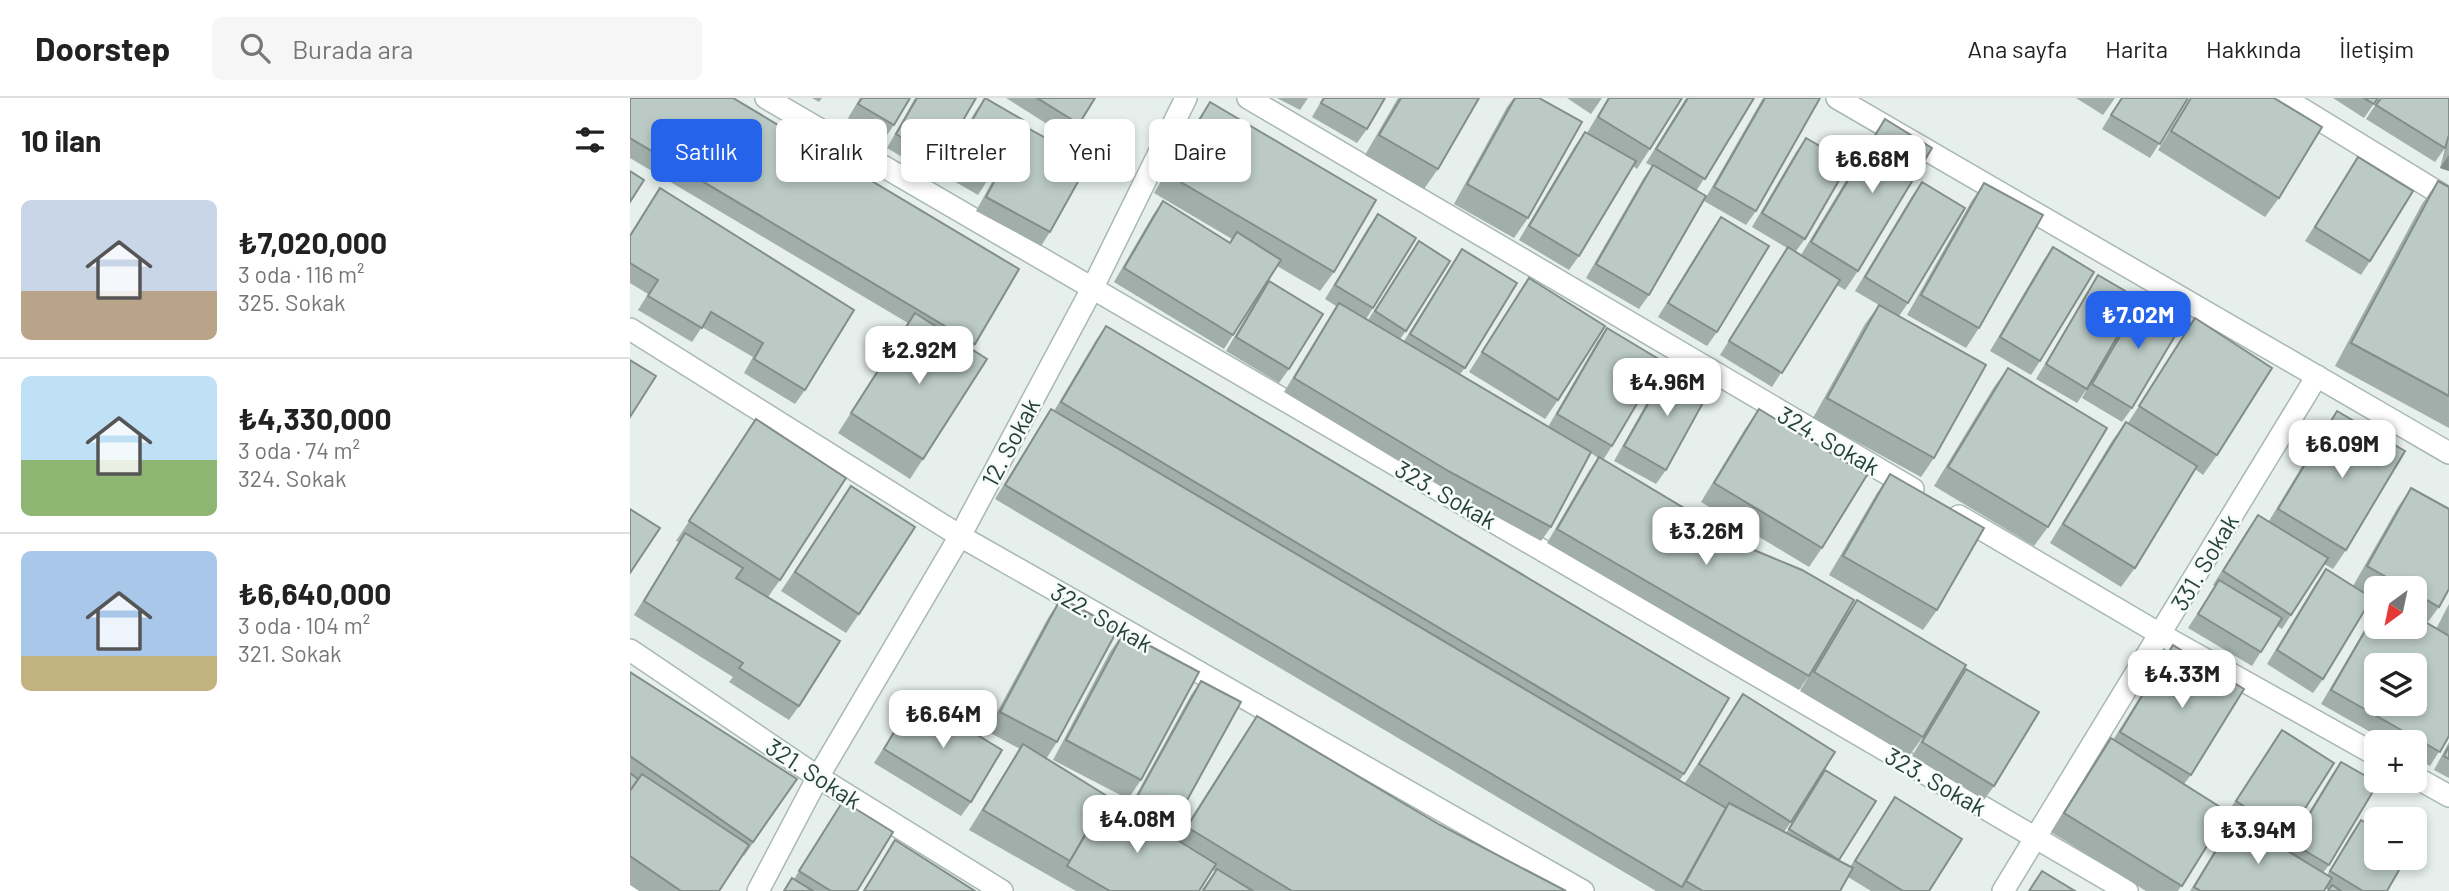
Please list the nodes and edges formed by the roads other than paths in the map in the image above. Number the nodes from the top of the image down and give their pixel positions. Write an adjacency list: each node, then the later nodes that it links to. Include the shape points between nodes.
1 (766, 98): 7 (street, 323. Sokak)
2 (1186, 98): 7 (street, 12. Sokak)
3 (1248, 98): 12 (street, 324. Sokak)
4 (1837, 98): 9 (street)
5 (2284, 98): 6 (street)
6 (2449, 200)
7 (1093, 287): 11 (street, 12. Sokak); 18 (street, 323. Sokak)
8 (630, 329): 11 (street, 322. Sokak)
9 (2317, 376): 10 (street); 12 (street, 331. Sokak)
10 (2449, 453)
11 (960, 536): 15 (street, 12. Sokak); 21 (street, 322. Sokak)
12 (2160, 634): 14 (street, 324. Sokak); 18 (street, 331. Sokak)
13 (630, 650): 15 (street, 321. Sokak)
14 (2364, 748)
15 (818, 777): 19 (street, 12. Sokak); 20 (street, 321. Sokak)
16 (2427, 784): 17 (street)
17 (2449, 796)
18 (2035, 839): 22 (street, 331. Sokak); 23 (street, 323. Sokak)
19 (758, 891)
20 (1002, 891)
21 (1583, 891)
22 (2003, 891)
23 (2127, 891)

